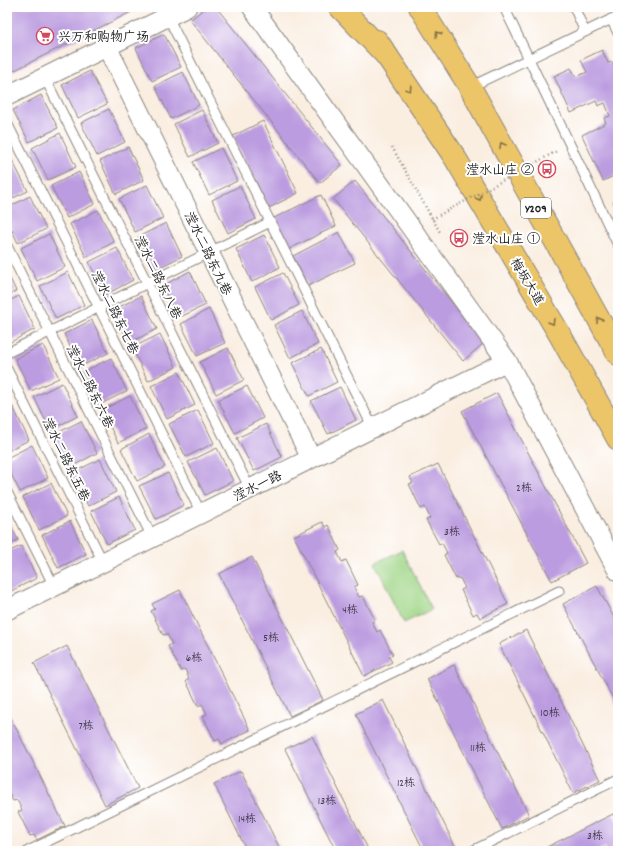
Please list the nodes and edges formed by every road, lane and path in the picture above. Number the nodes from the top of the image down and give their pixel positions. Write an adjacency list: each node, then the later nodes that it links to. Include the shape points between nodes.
1 (187, 7): 8 (street)
2 (252, 7): 30 (street)
3 (340, 7): 13 (main road)
4 (353, 7): 13 (main road, 梅坂大道)
5 (420, 7): 16 (main road, Y209, one-way to 5)
6 (504, 7): 14 (lane)
7 (574, 7): 10 (lane)
8 (168, 16): 12 (street); 21 (lane)
9 (615, 18): 10 (lane); 11 (lane)
10 (585, 32): 14 (lane)
11 (618, 33)
12 (107, 47): 15 (street); 24 (street, 滢水二路东九巷)
13 (387, 56): 33 (main road, 梅坂大道, one-way to 33, via 454,156)
14 (529, 59): 16 (lane); 22 (lane)
15 (45, 78): 17 (street); 25 (lane, 滢水二路东八巷)
16 (470, 87): 29 (main road, Y209, one-way to 16)
17 (7, 96)
18 (7, 123): 26 (lane, 滢水二路东七巷)
19 (392, 147): 20 (path, bridge, via 432,219)
20 (557, 151)
21 (270, 222): 24 (lane); 32 (lane)
22 (618, 245)
23 (7, 246): 27 (lane, 滢水二路东六巷)
24 (209, 253): 25 (lane); 34 (street, 滢水二路东九巷)
25 (147, 283): 26 (lane); 35 (lane, 滢水二路东八巷)
26 (99, 308): 27 (lane); 37 (lane, 滢水二路东七巷)
27 (50, 332): 28 (lane); 38 (lane, 滢水二路东六巷)
28 (7, 353)
29 (618, 354)
30 (507, 361): 32 (street, 滢水一路); 39 (street)
31 (7, 369): 40 (lane, 滢水二路东五巷)
32 (373, 428): 34 (street, 滢水一路)
33 (618, 439)
34 (311, 458): 35 (street, 滢水一路)
35 (250, 489): 37 (street, 滢水一路)
36 (7, 492): 42 (lane)
37 (201, 513): 38 (street, 滢水一路)
38 (152, 537): 40 (street, 滢水一路)
39 (614, 552): 41 (street)
40 (103, 562): 42 (street, 滢水一路)
41 (618, 571)
42 (54, 586): 44 (street, 滢水一路)
43 (558, 591): 46 (lane)
44 (7, 610)
45 (618, 779): 47 (lane)
46 (28, 851)
47 (472, 851)

